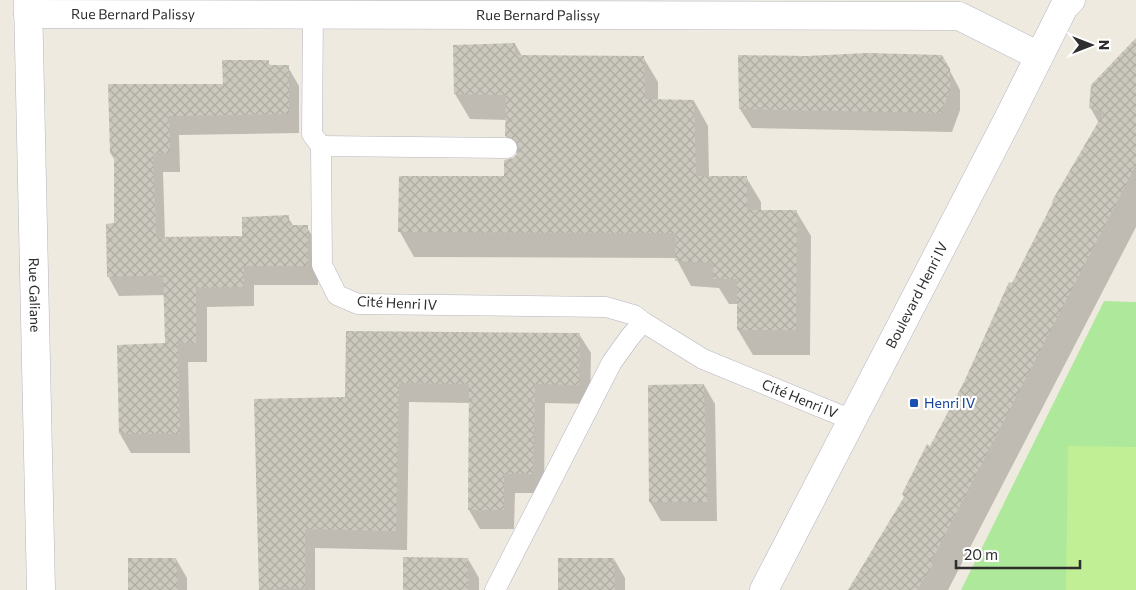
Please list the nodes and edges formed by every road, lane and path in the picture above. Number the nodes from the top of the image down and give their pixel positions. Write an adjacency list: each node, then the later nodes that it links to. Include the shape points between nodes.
1 (1071, 0): 4 (street, Boulevard Henri IV, via 1064,7)
2 (28, 7): 3 (street, Rue Bernard Palissy); 9 (street, Rue Galiane)
3 (313, 14): 4 (street, Rue Bernard Palissy, via 959,16); 5 (lane, via 312,134)
4 (1039, 56): 8 (street, Boulevard Henri IV)
5 (321, 146): 6 (lane); 7 (lane, Cité Henri IV, via 322,265 337,295 358,304 606,307 634,315)
6 (507, 148)
7 (643, 322): 8 (lane, Cité Henri IV, via 703,359); 10 (lane, via 612,362)
8 (852, 420): 11 (street, Boulevard Henri IV)
9 (41, 590)
10 (494, 590)
11 (764, 590)

